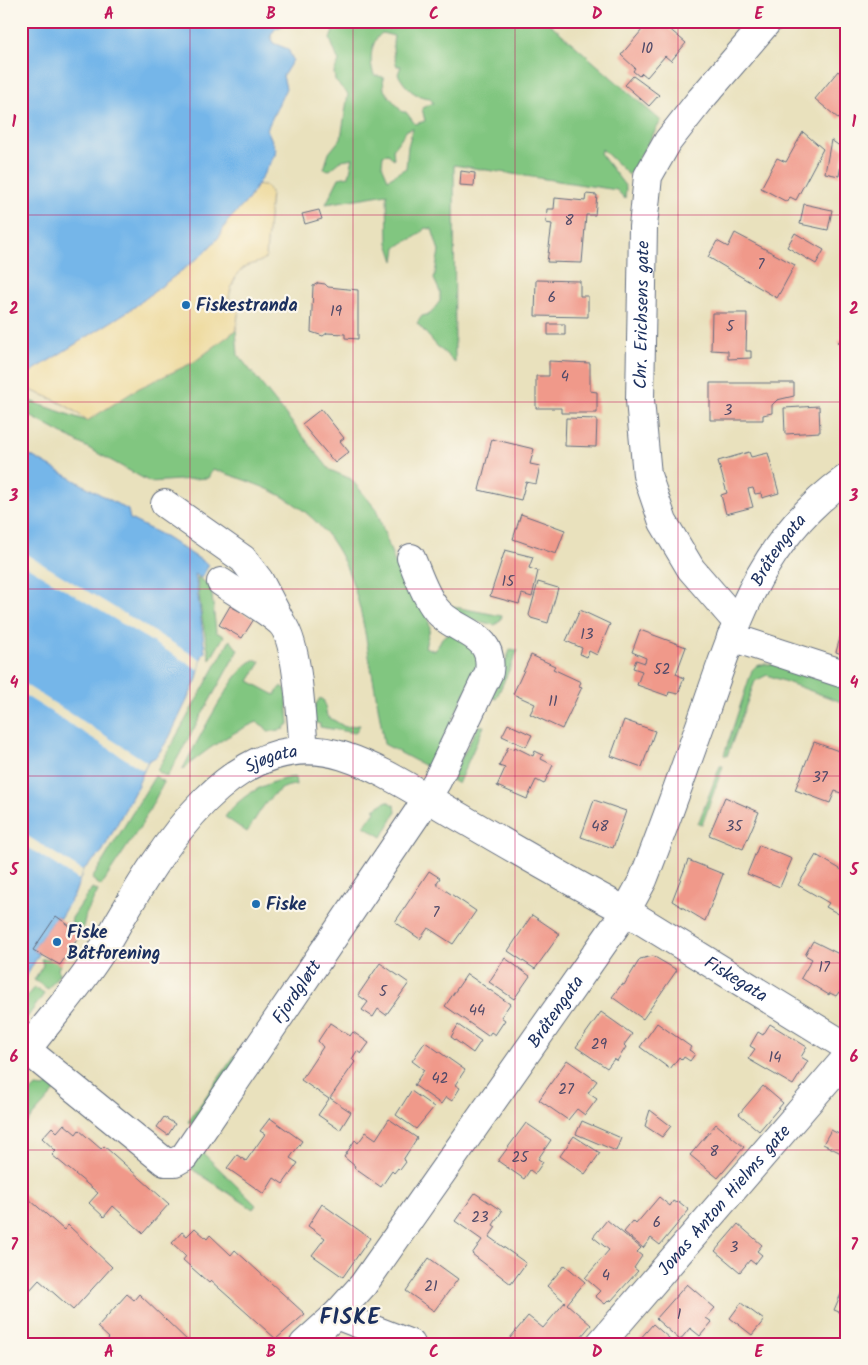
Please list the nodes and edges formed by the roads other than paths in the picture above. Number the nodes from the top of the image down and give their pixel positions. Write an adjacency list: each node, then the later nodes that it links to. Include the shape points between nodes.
1 (768, 21): 7 (street, Chr. Erichsens gate, via 668,141 648,176 643,227 640,400 647,475 663,522)
2 (847, 478): 7 (street, Bråtengata, via 809,510 770,555)
3 (165, 504): 6 (street, via 244,559)
4 (411, 558): 10 (street, Fjordgløtt, via 434,607 474,636 488,649 490,659 489,672)
5 (221, 582): 6 (street)
6 (282, 624): 9 (street, via 294,659)
7 (734, 629): 8 (street); 11 (street, Bråtengata, via 650,863)
8 (847, 675)
9 (304, 750): 10 (street, Sjøgata, via 344,756 394,778); 13 (street, Sjøgata, via 278,754 234,774 182,825 102,950)
10 (427, 798): 11 (street, Sjøgata); 13 (street, Fjordgløtt, via 184,1157 175,1162 165,1162 133,1127)
11 (626, 911): 12 (street, Fiskegata); 15 (street, Bråtengata, via 363,1286)
12 (847, 1047)
13 (24, 1054)
14 (847, 1057): 18 (street, Jonas Anton Hielms gate)
15 (336, 1315): 16 (street, Bråtengata); 17 (street)
16 (304, 1344)
17 (411, 1344)
18 (600, 1344)

